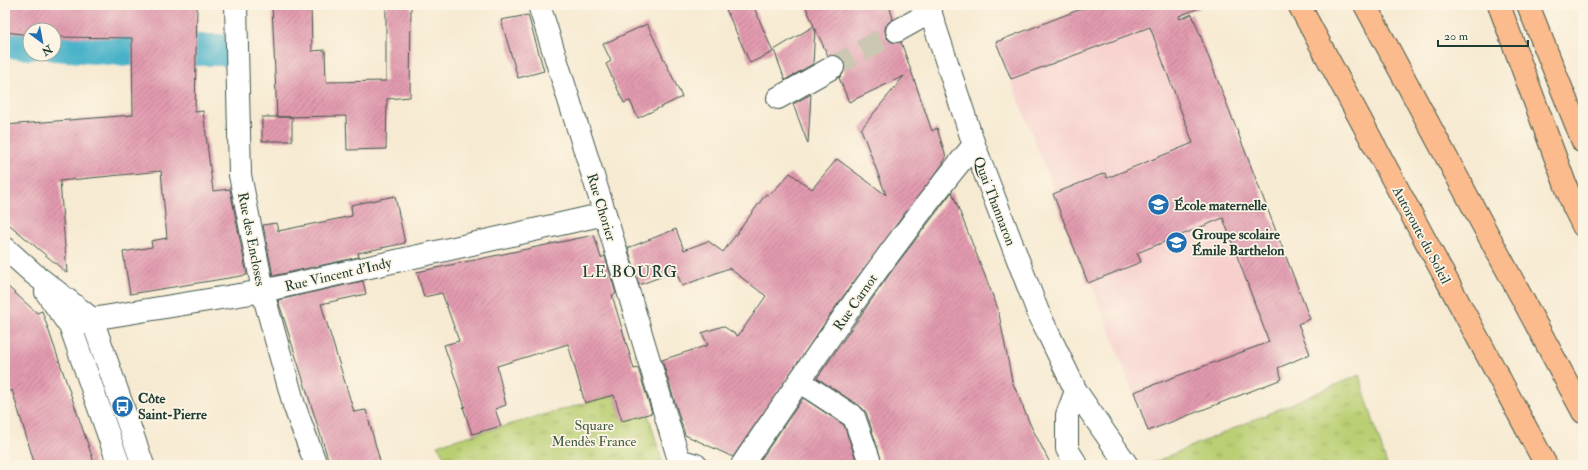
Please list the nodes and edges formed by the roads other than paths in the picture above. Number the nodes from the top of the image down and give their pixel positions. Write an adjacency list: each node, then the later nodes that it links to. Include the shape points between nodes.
1 (236, 5): 17 (street, Rue des Encloses, via 240,176)
2 (539, 5): 13 (street, Rue Chorier)
3 (1299, 5): 31 (main road, Autoroute du Soleil)
4 (1365, 5): 22 (main road)
5 (1499, 5): 14 (main road, via 1574,208)
6 (1528, 5): 11 (main road)
7 (929, 9): 8 (street); 12 (street, Quai Thannaron)
8 (897, 31)
9 (833, 67): 10 (street)
10 (778, 98)
11 (1583, 142)
12 (974, 145): 20 (street, Rue Carnot, via 925,203); 21 (street, Quai Thannaron, via 1038,312)
13 (605, 214): 17 (street, Rue Vincent d'Indy); 26 (street, Rue Chorier, via 678,460)
14 (1583, 226)
15 (5, 248): 16 (street)
16 (34, 274): 18 (street); 19 (street)
17 (263, 291): 18 (street, Rue Vincent d'Indy); 25 (street, Rue des Encloses, via 294,405)
18 (92, 319): 19 (street, Rue Vincent d'Indy); 24 (street)
19 (71, 328): 23 (street)
20 (799, 381): 27 (street, Rue Carnot); 28 (street, via 854,417)
21 (1076, 391): 29 (street, via 1067,415 1067,449); 30 (street, Quai Thannaron)
22 (1583, 412)
23 (119, 465)
24 (143, 465)
25 (316, 465)
26 (696, 465)
27 (742, 465)
28 (871, 465)
29 (1077, 465)
30 (1126, 465)
31 (1546, 465)

